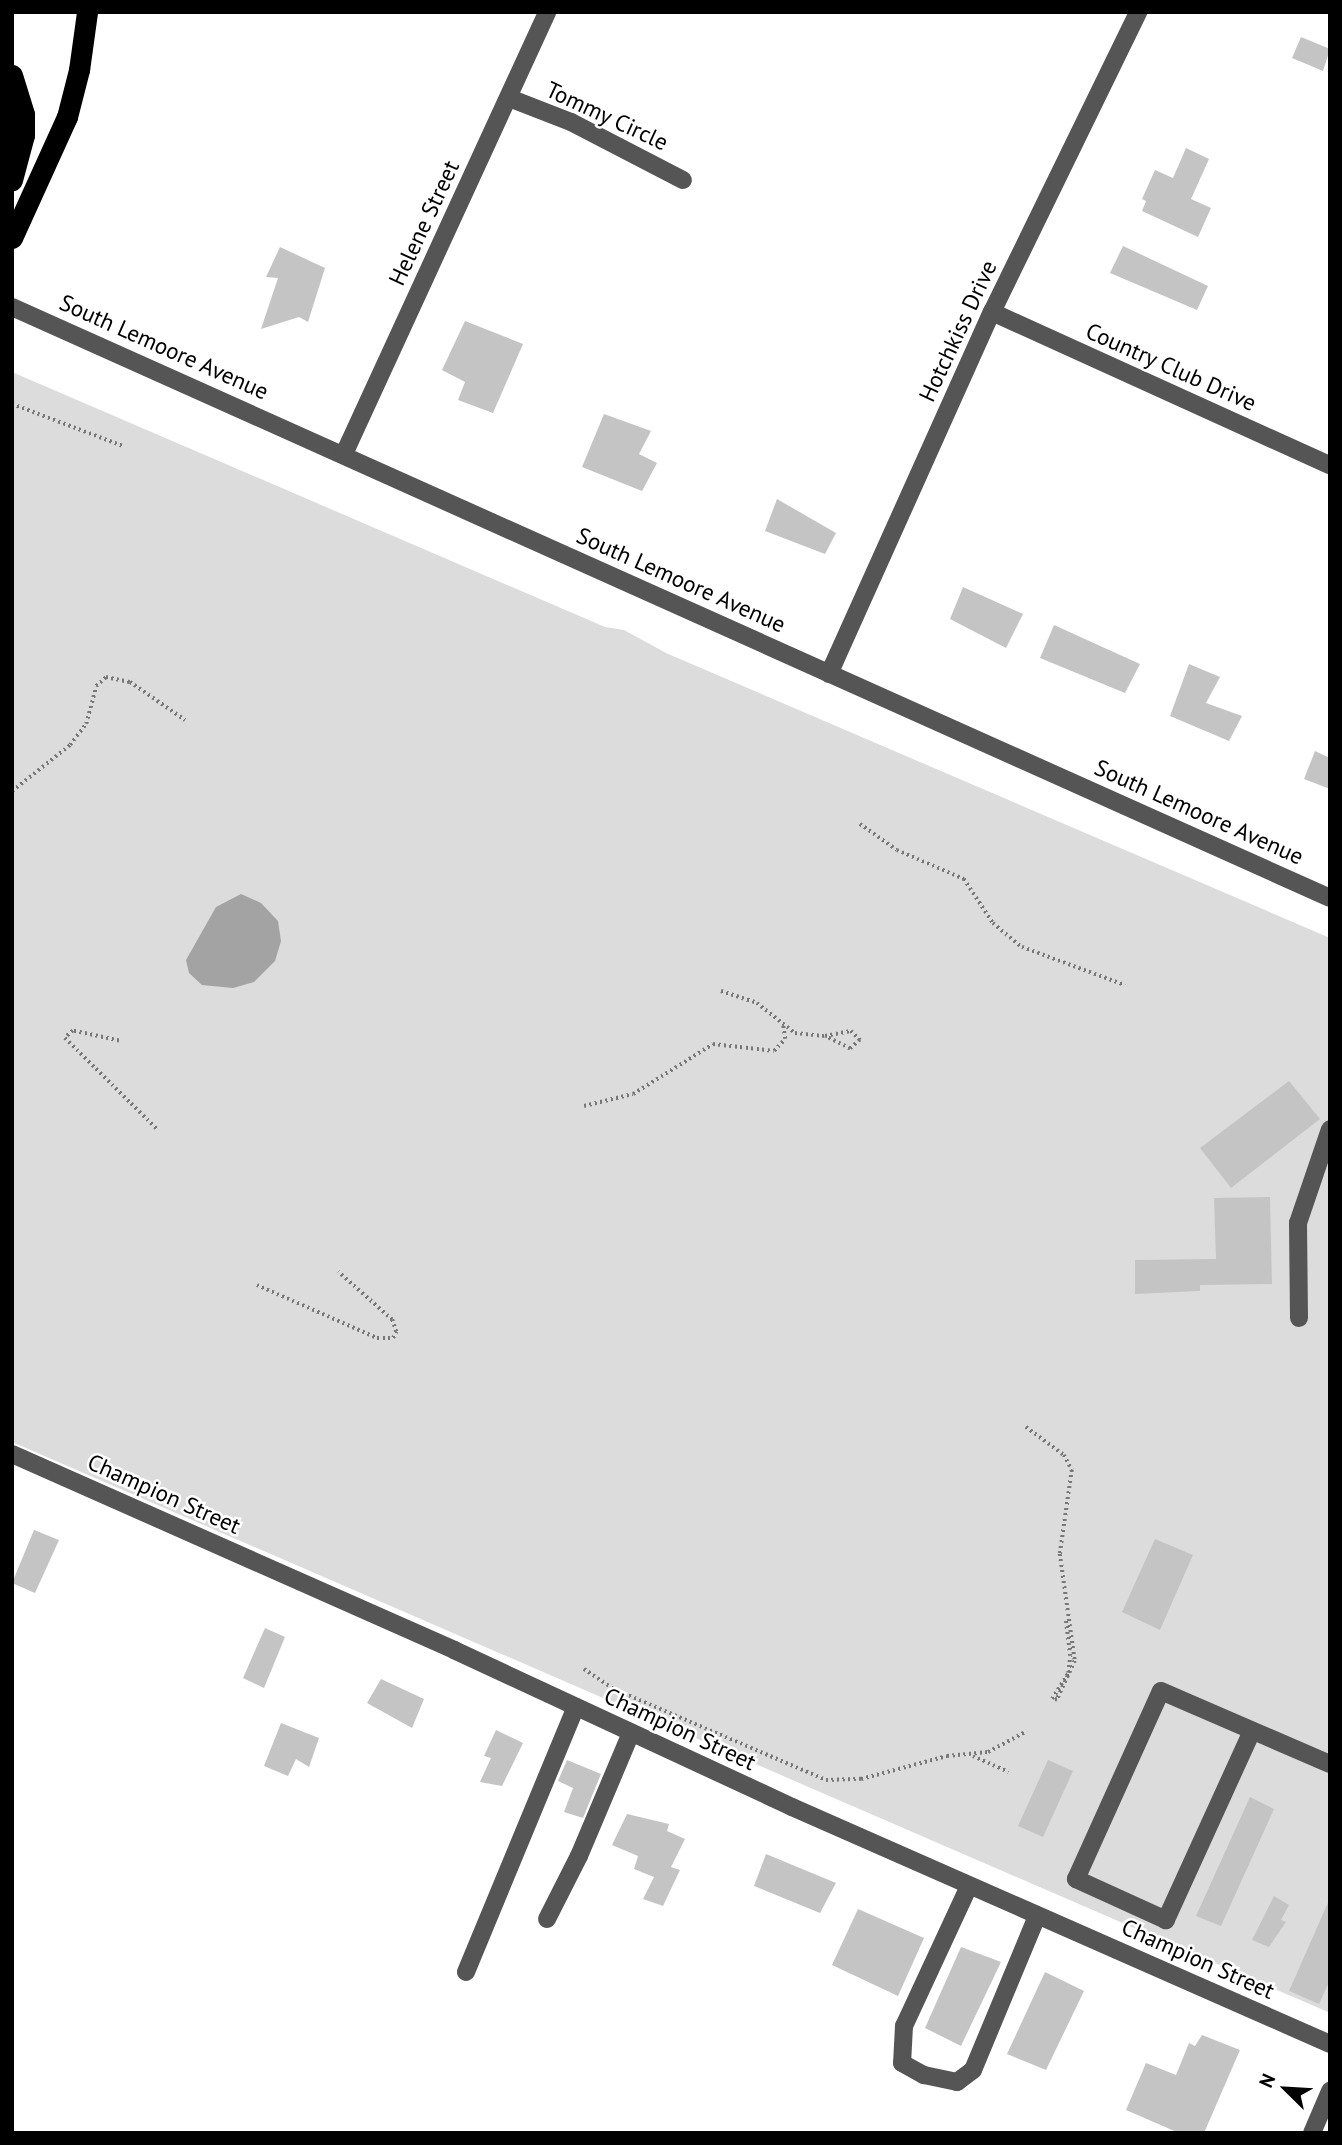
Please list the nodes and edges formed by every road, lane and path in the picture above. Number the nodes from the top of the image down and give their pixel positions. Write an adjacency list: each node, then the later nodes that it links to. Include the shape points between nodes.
1 (87, 12): 8 (highway, via 67,117)
2 (547, 12): 5 (street, Helene Street)
3 (1138, 12): 10 (street, Hotchkiss Drive)
4 (12, 75): 6 (highway, via 24,114)
5 (509, 98): 7 (street, Tommy Circle, via 571,122); 13 (street, Helene Street)
6 (12, 180)
7 (682, 180)
8 (12, 238)
9 (12, 307): 13 (street, South Lemoore Avenue)
10 (992, 312): 14 (street, Country Club Drive); 15 (street, Hotchkiss Drive)
11 (12, 404): 12 (path)
12 (123, 446)
13 (344, 454): 15 (street, South Lemoore Avenue)
14 (1330, 465)
15 (830, 674): 19 (street, South Lemoore Avenue)
16 (185, 720): 17 (path, via 130,682 106,677 96,687 86,724 70,745)
17 (12, 791)
18 (860, 824): 20 (path, via 897,850 964,879 993,923 1022,947)
19 (1330, 898)
20 (1125, 985)
21 (721, 991): 22 (path, via 757,1003)
22 (783, 1026): 23 (path); 26 (path)
23 (800, 1034): 24 (path); 26 (path)
24 (825, 1036): 24 (path, via 851,1031 859,1034 859,1043 848,1049)
25 (119, 1041): 28 (path, via 72,1031 65,1038)
26 (783, 1042): 27 (path, via 764,1052 713,1044 633,1094)
27 (584, 1106)
28 (157, 1129)
29 (1330, 1129): 32 (street, via 1298,1223)
30 (338, 1272): 31 (path, via 392,1320 393,1338 377,1338)
31 (257, 1285)
32 (1299, 1318)
33 (1026, 1427): 35 (path, via 1064,1455 1072,1470 1060,1545)
34 (12, 1454): 37 (street, Champion Street)
35 (1066, 1620): 35 (path, via 1074,1635 1075,1666 1057,1700 1052,1699 1068,1673 1070,1656)
36 (584, 1669): 45 (path, via 614,1689 803,1773)
37 (576, 1707): 40 (street, Champion Street); 49 (street)
38 (1027, 1731): 41 (path)
39 (1252, 1731): 39 (street, via 1161,1691 1076,1880 1166,1920); 43 (street)
40 (631, 1734): 46 (street, Champion Street); 48 (street)
41 (995, 1748): 42 (path); 45 (path)
42 (991, 1762): 44 (path); 45 (path, via 955,1756)
43 (1330, 1764)
44 (1009, 1772)
45 (852, 1780)
46 (969, 1886): 47 (street, Champion Street); 47 (street, via 904,2026 902,2063 924,2074 957,2082 973,2070)
47 (1037, 1916): 50 (street, Champion Street)
48 (547, 1919)
49 (466, 1972)
50 (1330, 2044)
51 (1330, 2091): 52 (street)
52 (1312, 2133)

